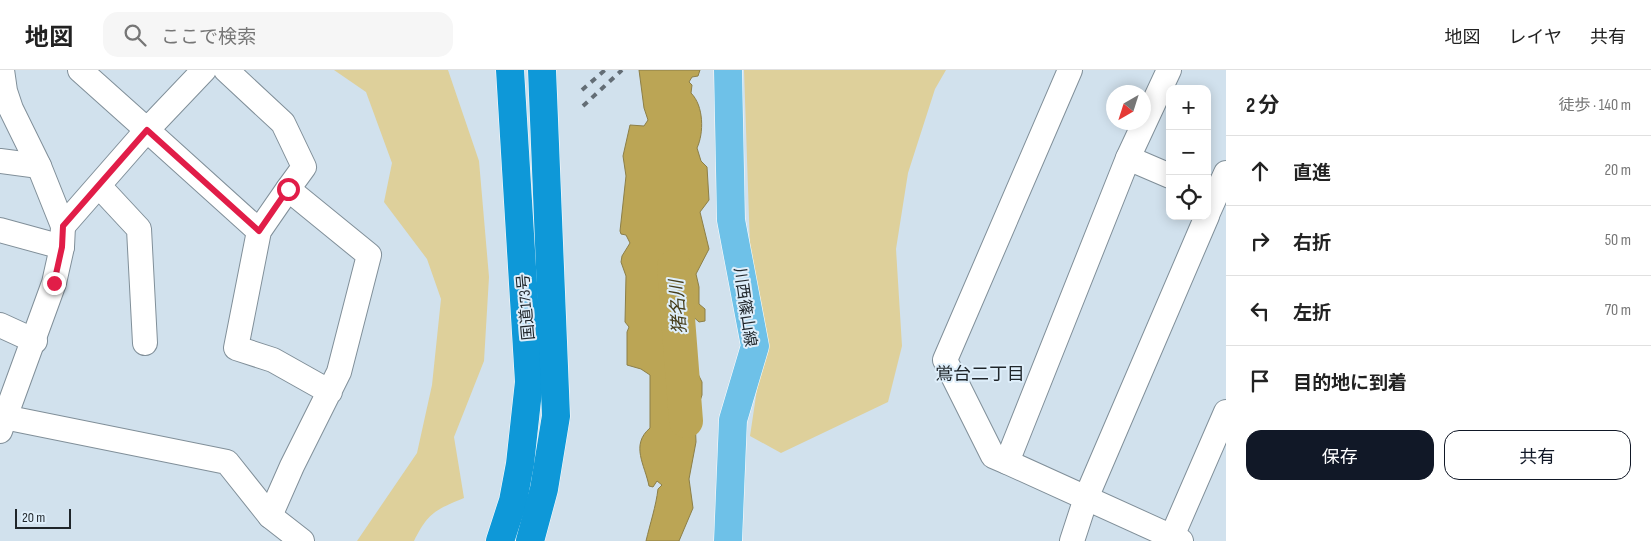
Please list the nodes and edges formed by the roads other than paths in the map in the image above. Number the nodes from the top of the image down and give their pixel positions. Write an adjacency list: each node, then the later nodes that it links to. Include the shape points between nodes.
1 (2, 70): 13 (street, via 11,109)
2 (80, 70): 10 (street)
3 (204, 70): 10 (street)
4 (226, 70): 17 (street, via 283,123 304,167)
5 (510, 70): 33 (highway, 国道173号, via 529,382 520,464 513,501)
6 (542, 70): 34 (highway, 国道173号, via 556,416 544,489)
7 (728, 70): 35 (main road, 川西篠山線, via 732,220 755,346 733,420)
8 (1070, 70): 28 (street, via 944,360 993,456)
9 (1169, 70): 11 (street)
10 (147, 130): 16 (street); 20 (street)
11 (1128, 158): 15 (street); 28 (street)
12 (0, 161): 13 (street)
13 (39, 166): 21 (street)
14 (1226, 172): 18 (street)
15 (1168, 175)
16 (99, 186): 21 (street); 24 (street, via 139,229)
17 (288, 189): 20 (street); 25 (street, via 369,255 339,372)
18 (1213, 204): 29 (street)
19 (0, 230): 21 (street)
20 (259, 231): 25 (street, via 236,348 273,360)
21 (62, 236): 23 (street, via 54,283)
22 (0, 325): 23 (street)
23 (34, 341): 27 (street)
24 (145, 343)
25 (330, 392): 30 (street)
26 (1226, 412): 31 (street)
27 (2, 424): 30 (street, via 227,462)
28 (1007, 462): 29 (street)
29 (1086, 498): 31 (street); 36 (street)
30 (270, 516): 32 (street)
31 (1174, 540)
32 (302, 541)
33 (500, 541)
34 (530, 541)
35 (728, 541)
36 (1072, 541)

